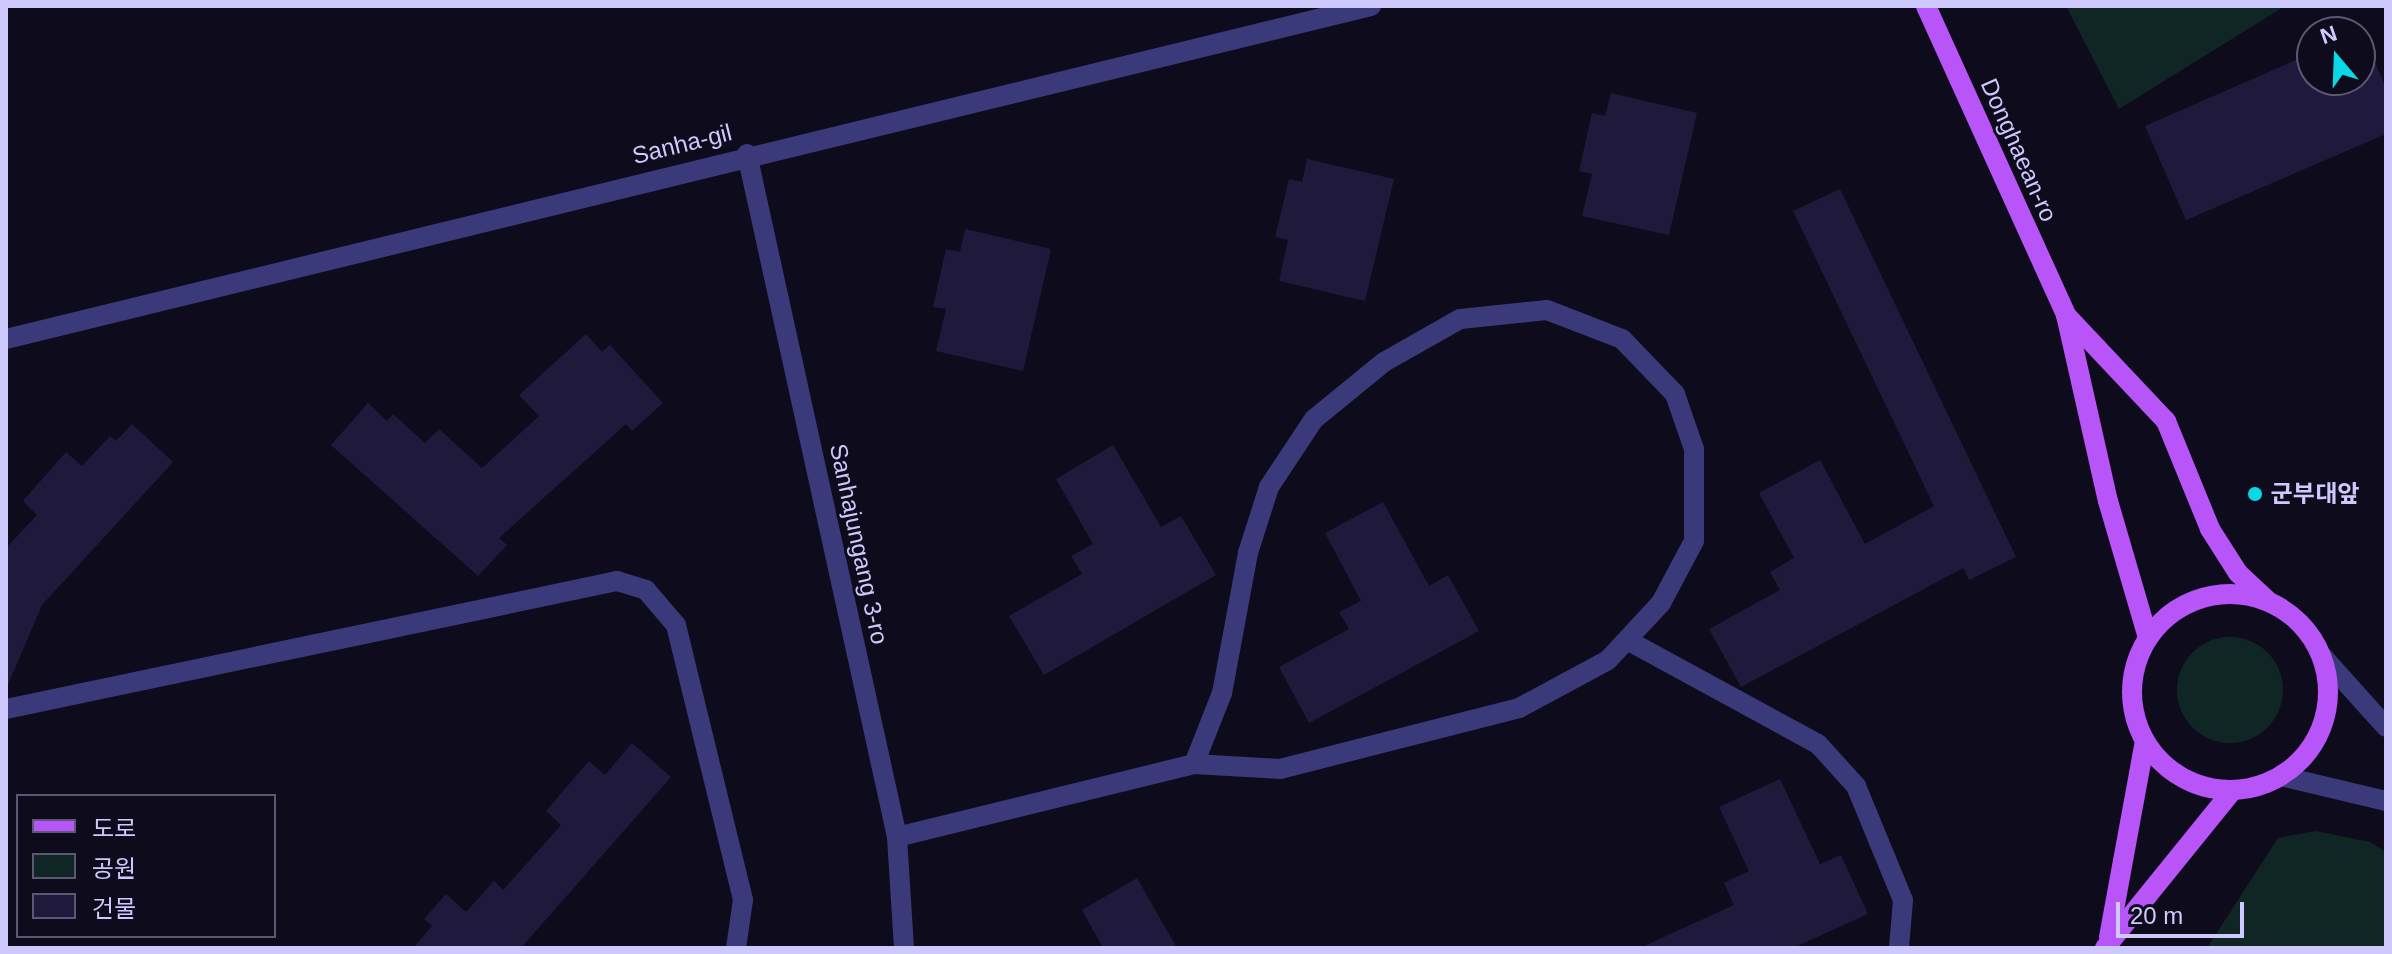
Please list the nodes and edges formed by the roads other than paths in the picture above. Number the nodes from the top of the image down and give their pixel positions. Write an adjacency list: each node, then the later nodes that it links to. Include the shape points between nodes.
1 (1371, 6): 3 (street, Sanha-gil)
2 (1926, 6): 4 (main road, Donghaean-ro)
3 (747, 154): 5 (street, Sanha-gil); 17 (street, Sanhajungang 3-ro)
4 (2066, 315): 6 (main road, Donghaean-ro, via 2166,421 2210,529 2238,573); 7 (main road, Donghaean-ro, via 2108,501)
5 (6, 339)
6 (2267, 600): 7 (main road, Donghaean-ro, via 2234,593 2201,598 2171,613); 9 (main road, Donghaean-ro, via 2310,633)
7 (2148, 638): 12 (main road, Donghaean-ro, via 2132,689)
8 (1627, 640): 13 (street, via 1608,660 1519,708 1280,769); 13 (street, via 1661,603 1694,541 1694,449 1675,394 1622,339 1547,310 1460,319 1384,362 1314,419 1269,487 1248,553 1222,693); 21 (street, via 1828,754 1856,786 1903,900)
9 (2323, 657): 11 (street); 14 (main road, via 2327,711 2318,736)
10 (6, 709): 19 (street, via 617,581 646,590 676,625 743,900)
11 (2386, 727)
12 (2145, 741): 15 (main road, via 2183,778); 18 (main road)
13 (1194, 764): 17 (street)
14 (2281, 776): 15 (main road); 16 (street)
15 (2233, 790): 18 (main road)
16 (2386, 801)
17 (897, 837): 20 (street, Sanhajungang 3-ro)
18 (2106, 944)
19 (736, 948)
20 (904, 948)
21 (1899, 948)

